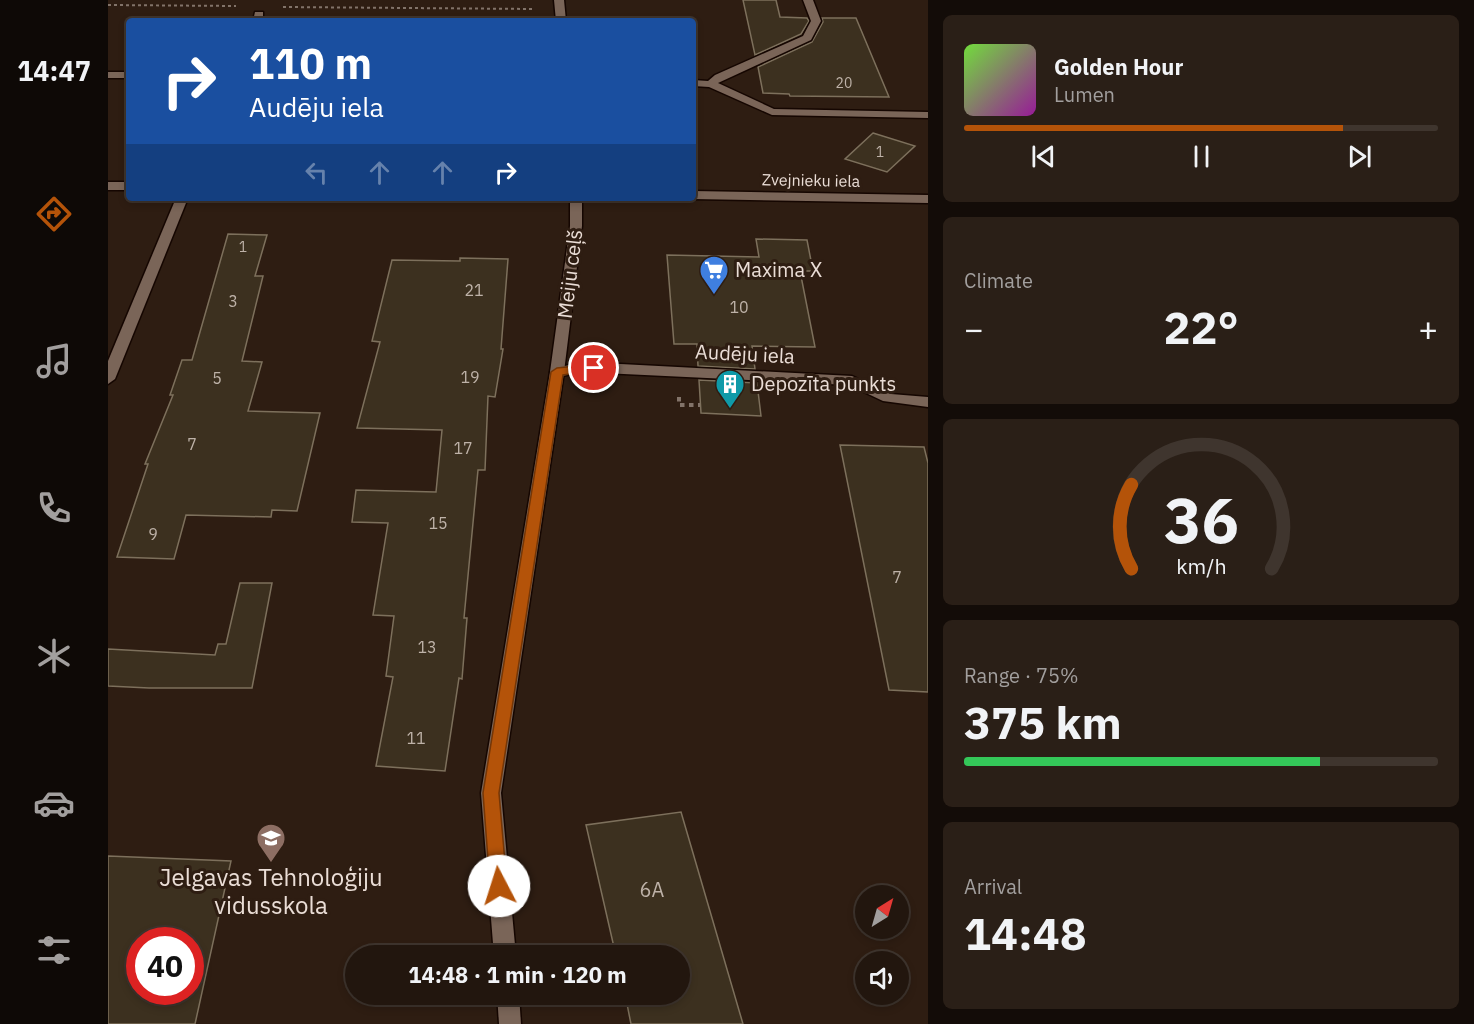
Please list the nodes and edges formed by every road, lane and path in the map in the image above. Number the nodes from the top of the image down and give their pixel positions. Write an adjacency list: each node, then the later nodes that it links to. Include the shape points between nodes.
1 (808, 0): 9 (street, via 816,21 807,38)
2 (108, 5): 3 (path)
3 (244, 6)
4 (279, 7): 5 (path)
5 (560, 10)
6 (108, 75): 7 (street)
7 (126, 75)
8 (696, 83): 9 (street)
9 (711, 84): 10 (street, via 772,112)
10 (928, 115)
11 (108, 186): 12 (street)
12 (126, 186)
13 (696, 195): 14 (street, Zvejnieku iela)
14 (928, 199)
15 (181, 201): 18 (street)
16 (576, 201): 17 (street, Meiju ceļš)
17 (557, 372): 19 (street, Audēju iela, via 582,367 852,381 888,398); 20 (street, Meiju ceļš, via 491,793)
18 (108, 379)
19 (928, 402)
20 (503, 945)
21 (509, 1005): 22 (street)
22 (510, 1024)

